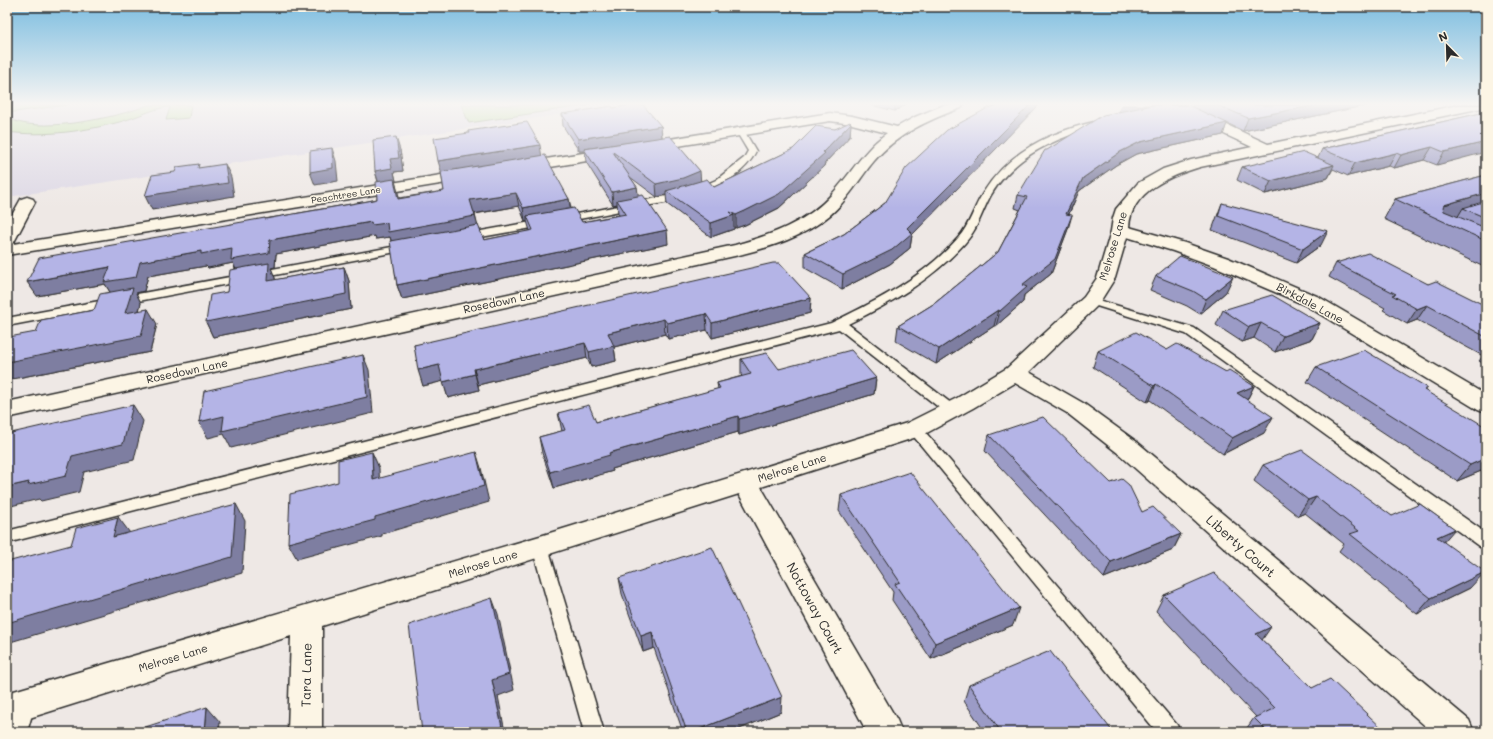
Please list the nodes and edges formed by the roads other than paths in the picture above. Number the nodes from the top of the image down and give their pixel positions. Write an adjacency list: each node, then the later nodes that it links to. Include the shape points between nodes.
1 (688, 139): 8 (street)
2 (745, 139): 12 (lane, via 752,151 748,159 719,182 694,193)
3 (888, 139): 21 (street, Rosedown Lane, via 839,197 817,217 767,241 716,255)
4 (1049, 139): 18 (lane, via 1026,150 1006,167 996,179 963,238 942,260 887,300)
5 (1247, 139): 7 (street)
6 (1308, 139): 7 (street, Melrose Lane)
7 (1266, 148): 11 (street, Melrose Lane, via 1196,163 1159,177 1144,186 1124,209)
8 (503, 170)
9 (488, 172): 15 (street, Peachtree Lane)
10 (27, 202): 13 (street)
11 (1120, 231): 16 (street, Melrose Lane, via 1106,278); 20 (street, Birkdale Lane, via 1137,234 1221,262 1312,301)
12 (450, 239)
13 (7, 240)
14 (419, 245): 17 (lane)
15 (7, 250)
16 (1091, 301): 19 (street, Melrose Lane); 26 (lane, via 1190,331)
17 (7, 322)
18 (840, 324): 22 (lane); 25 (lane)
19 (1016, 373): 22 (street, Melrose Lane); 35 (street, Liberty Court, via 1074,408 1128,448)
20 (1486, 405)
21 (7, 410)
22 (951, 410): 23 (street, Melrose Lane)
23 (915, 429): 24 (street, Melrose Lane); 34 (lane)
24 (746, 483): 27 (street, Melrose Lane); 33 (street, Nottoway Court)
25 (7, 538)
26 (1486, 542)
27 (540, 547): 28 (street, Melrose Lane); 32 (lane)
28 (307, 618): 29 (street, Melrose Lane); 31 (street, Tara Lane)
29 (16, 706): 30 (lane)
30 (17, 732)
31 (305, 732)
32 (594, 732)
33 (885, 732)
34 (1170, 732)
35 (1457, 732)

